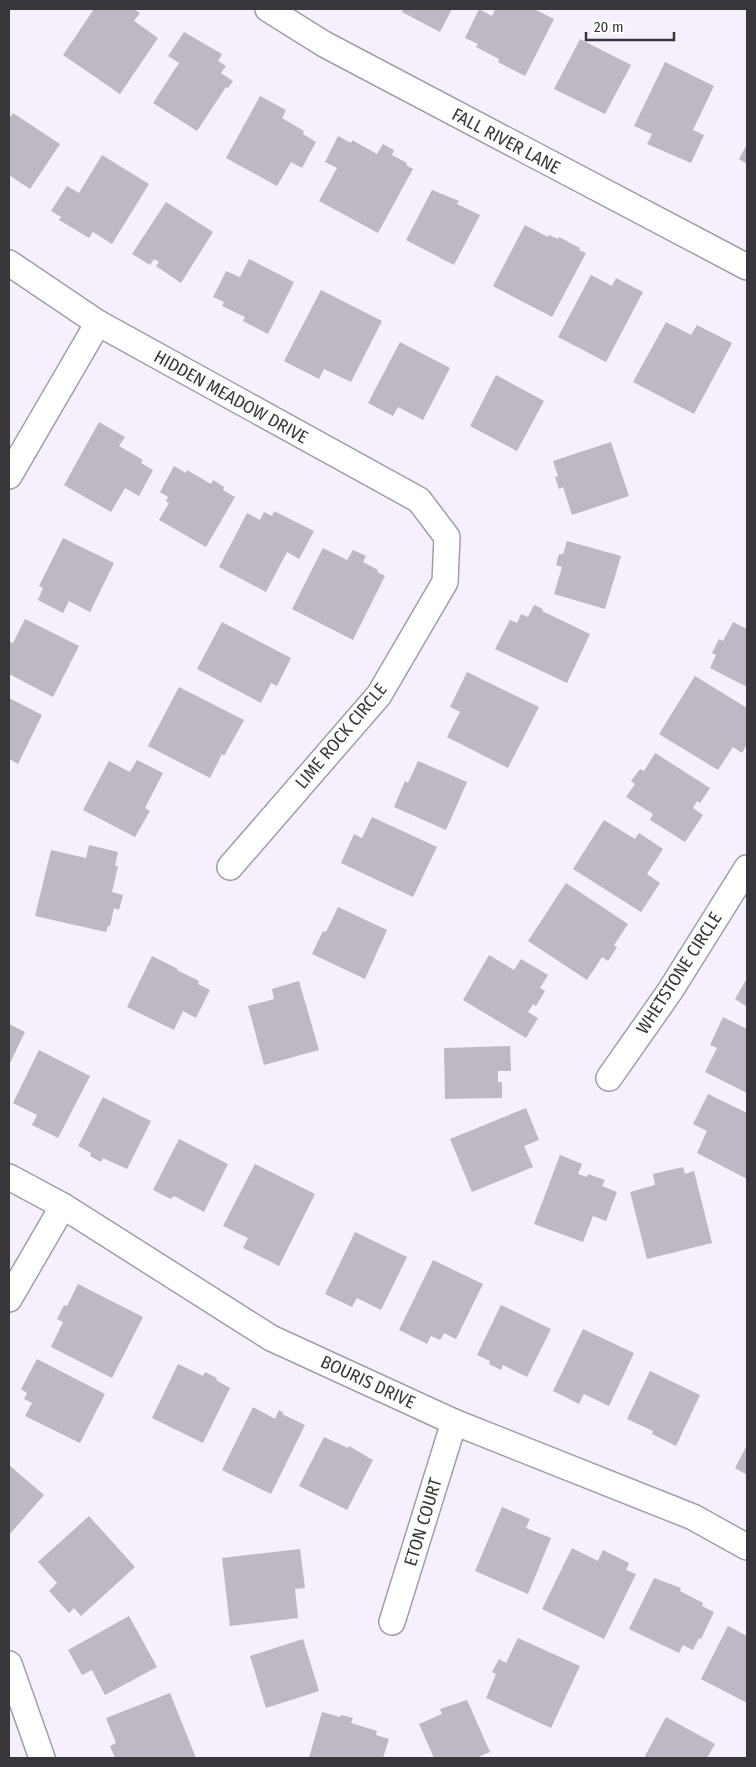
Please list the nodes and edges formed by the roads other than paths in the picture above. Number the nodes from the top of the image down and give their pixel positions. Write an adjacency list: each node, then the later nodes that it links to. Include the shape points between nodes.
1 (268, 9): 3 (street, FALL RIVER LANE, via 324,44)
2 (9, 263): 4 (street, HIDDEN MEADOW DRIVE)
3 (747, 267)
4 (98, 323): 5 (street); 6 (street, HIDDEN MEADOW DRIVE, via 418,500)
5 (9, 476)
6 (447, 537): 7 (street, LIME ROCK CIRCLE, via 445,582 379,695)
7 (230, 867)
8 (747, 868): 9 (street, WHETSTONE CIRCLE, via 670,991)
9 (609, 1078)
10 (9, 1177): 11 (street, BOURIS DRIVE)
11 (63, 1206): 12 (street); 13 (street, BOURIS DRIVE, via 271,1338)
12 (9, 1299)
13 (454, 1422): 14 (street, BOURIS DRIVE, via 693,1517); 15 (street, ETON COURT)
14 (747, 1547)
15 (392, 1622)
16 (9, 1664): 17 (street)
17 (42, 1758)

